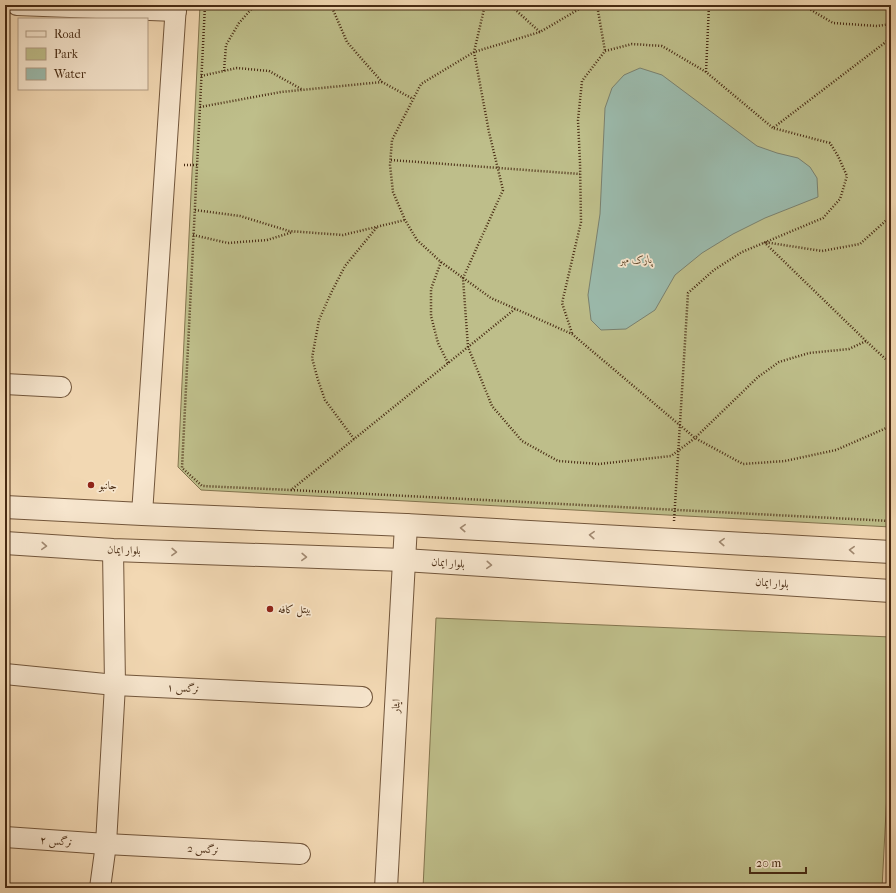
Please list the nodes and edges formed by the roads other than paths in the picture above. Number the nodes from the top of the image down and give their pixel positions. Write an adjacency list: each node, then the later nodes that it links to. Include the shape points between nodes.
1 (17, 5): 2 (street)
2 (176, 8): 6 (street)
3 (5, 384): 4 (street)
4 (61, 387)
5 (5, 507): 6 (street)
6 (142, 514): 7 (street)
7 (406, 525): 10 (street, one-way to 7); 11 (street, ایثار)
8 (5, 543): 9 (street, بلوار ایمان, one-way to 9)
9 (113, 550): 11 (street, بلوار ایمان, one-way to 11); 14 (street)
10 (891, 552)
11 (404, 560): 12 (street, بلوار ایمان, one-way to 12); 20 (street, ایثار)
12 (891, 591)
13 (5, 674): 14 (street, نرگس ۱)
14 (115, 685): 15 (street, نرگس ۱); 17 (street)
15 (362, 697)
16 (5, 837): 17 (street, نرگس ۲)
17 (106, 844): 18 (street, نرگس 2); 19 (street)
18 (300, 854)
19 (100, 888)
20 (386, 888)

